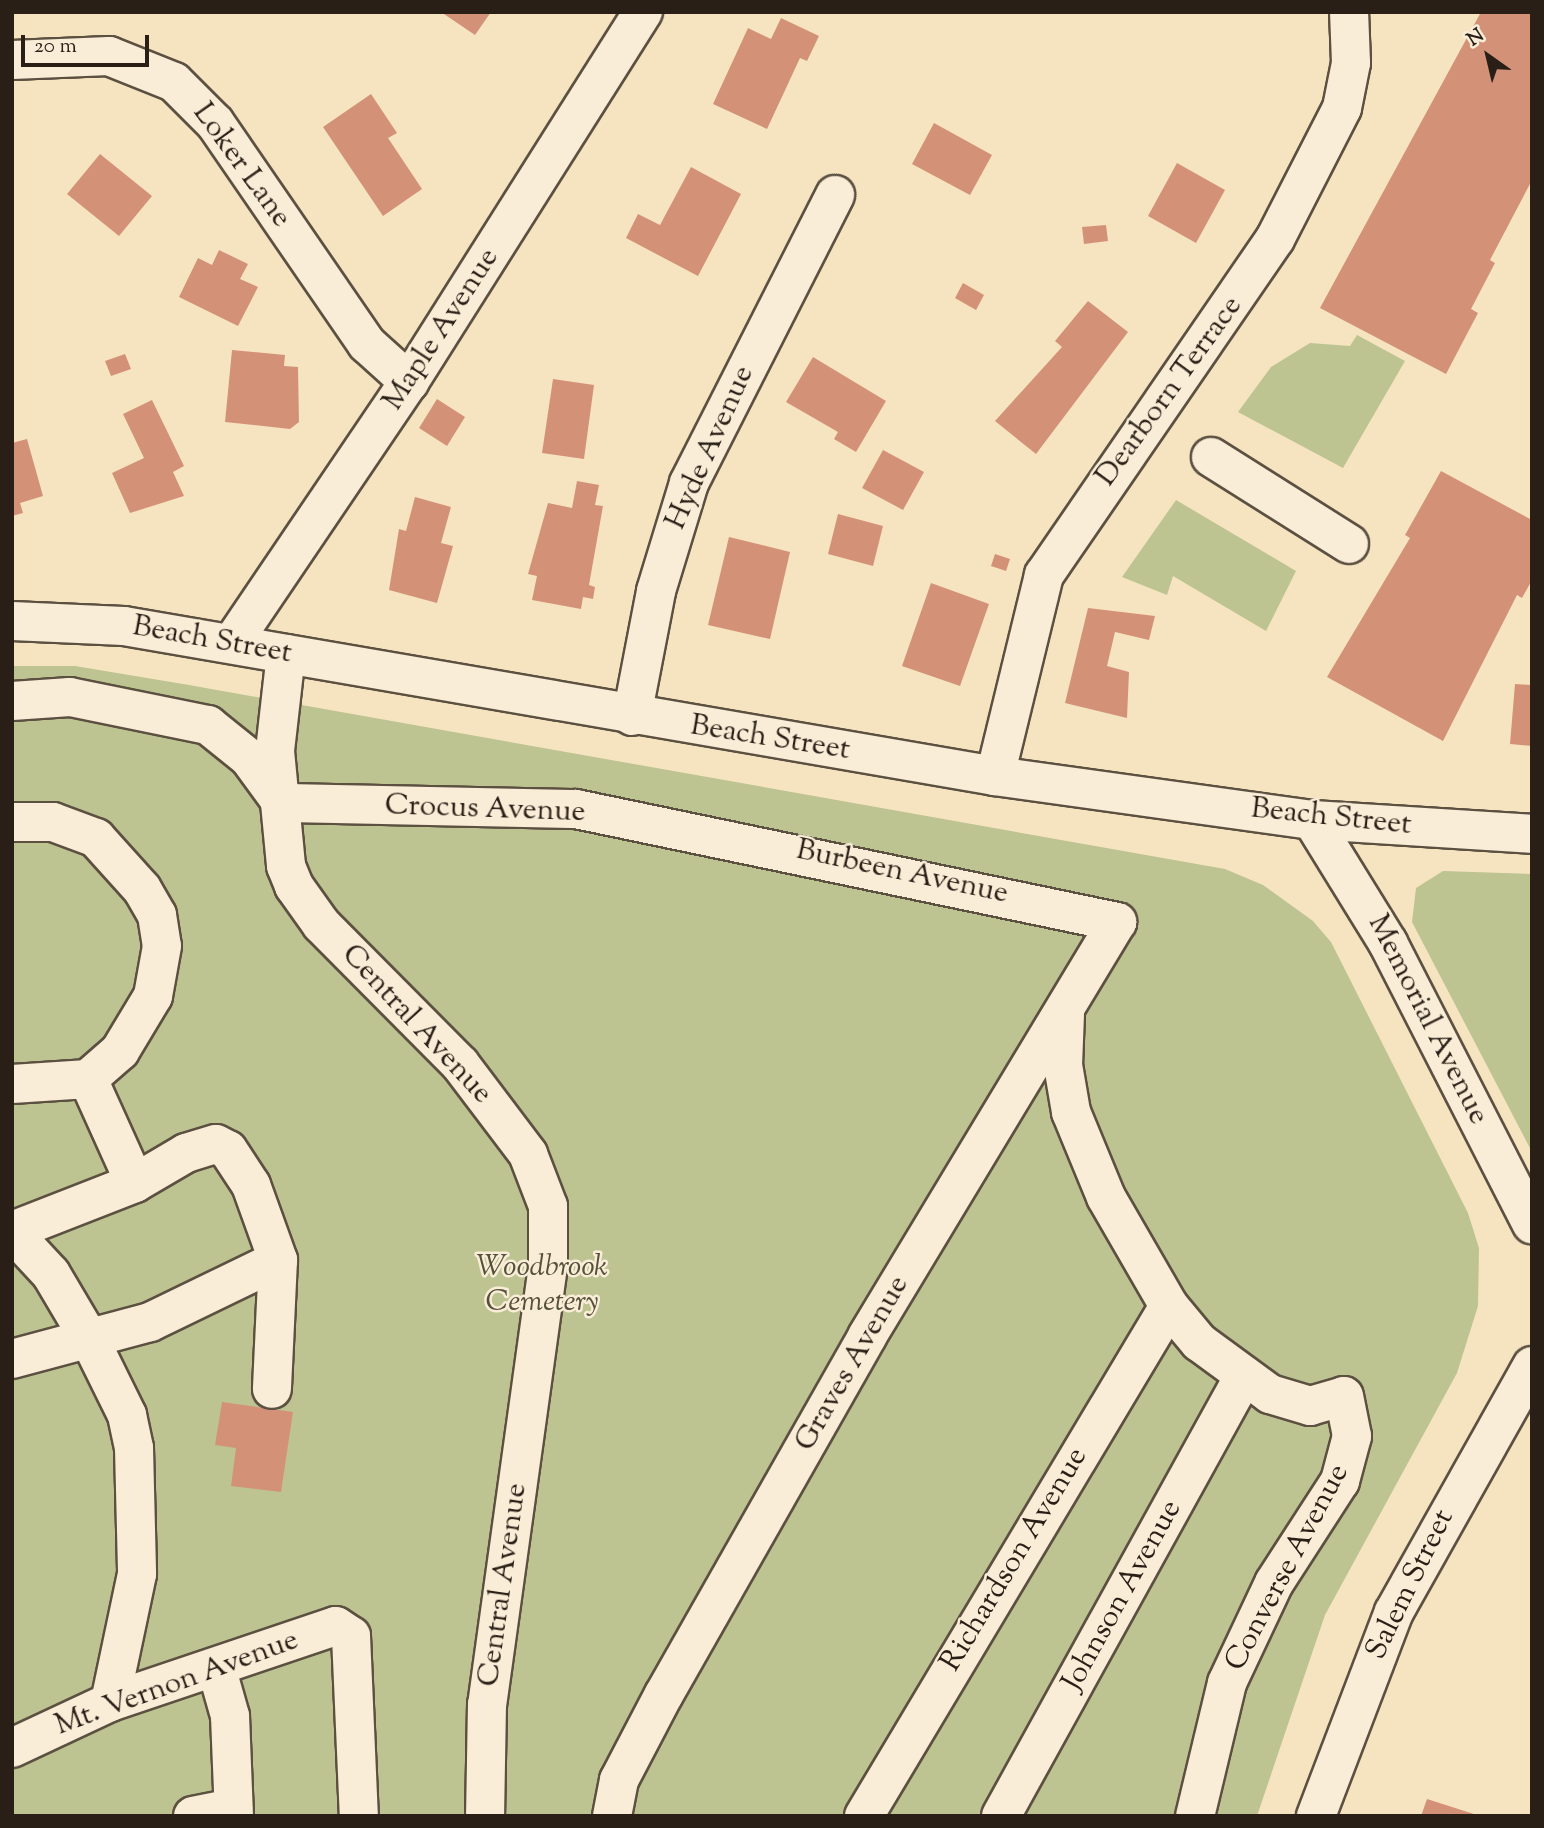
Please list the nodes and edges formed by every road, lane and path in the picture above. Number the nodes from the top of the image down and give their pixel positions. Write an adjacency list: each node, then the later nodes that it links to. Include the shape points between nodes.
1 (643, 12): 5 (street, Maple Avenue)
2 (1349, 12): 13 (street, Dearborn Terrace, via 1351,63 1342,108 1275,239 1044,575)
3 (12, 60): 5 (street, Loker Lane, via 109,56 174,82 215,123 362,337)
4 (835, 195): 12 (street, Hyde Avenue, via 689,483 656,591)
5 (409, 382): 9 (street, Maple Avenue)
6 (1211, 457): 7 (street)
7 (1349, 544)
8 (12, 621): 9 (street, Beach Street, via 124,626)
9 (232, 643): 10 (street, Beach Street)
10 (286, 654): 12 (street, Beach Street); 14 (street, Central Avenue, via 275,751)
11 (12, 701): 14 (street, via 70,697 208,725 249,758)
12 (632, 716): 13 (street, Beach Street)
13 (995, 776): 15 (street, Beach Street)
14 (283, 803): 17 (street, Crocus Avenue, via 576,809); 39 (street, Central Avenue, via 286,866 294,887 321,924 483,1092 528,1154 548,1206 548,1266 486,1704)
15 (1312, 820): 18 (street, Beach Street); 24 (street, Memorial Avenue, via 1388,943)
16 (12, 822): 21 (street, via 53,822 96,838 156,915 162,946 153,996 120,1051)
17 (686, 829): 19 (street, Burbeen Avenue)
18 (1532, 834)
19 (1117, 922): 20 (street, Graves Avenue)
20 (1065, 1013): 27 (street, Converse Avenue, via 1063,1065 1071,1112 1106,1197); 40 (street, Graves Avenue, via 867,1337 671,1682 619,1780)
21 (88, 1079): 22 (street); 23 (street)
22 (12, 1084)
23 (135, 1183): 25 (street); 26 (street, via 216,1144 228,1150 251,1185)
24 (1532, 1224)
25 (12, 1231): 28 (street, via 51,1274)
26 (278, 1260): 28 (street, via 150,1322); 32 (street)
27 (1169, 1306): 31 (street, Converse Avenue, via 1199,1342); 41 (street, Richardson Avenue)
28 (90, 1339): 29 (street); 34 (street, via 127,1415 139,1480 136,1573)
29 (12, 1359)
30 (1532, 1366): 44 (street, Salem Street, via 1394,1612)
31 (1244, 1376): 42 (street, Johnson Avenue); 43 (street, Converse Avenue, via 1291,1403 1310,1406 1344,1396 1352,1436 1340,1481 1274,1583 1227,1683)
32 (272, 1389)
33 (217, 1670): 34 (street, Mt. Vernon Avenue); 36 (street, via 230,1716); 38 (street, Mt. Vernon Avenue, via 344,1628 351,1636)
34 (110, 1702): 35 (street, Mt. Vernon Avenue)
35 (12, 1748)
36 (233, 1812): 37 (street)
37 (193, 1816)
38 (359, 1816)
39 (485, 1816)
40 (612, 1816)
41 (864, 1816)
42 (1001, 1816)
43 (1195, 1816)
44 (1316, 1816)

